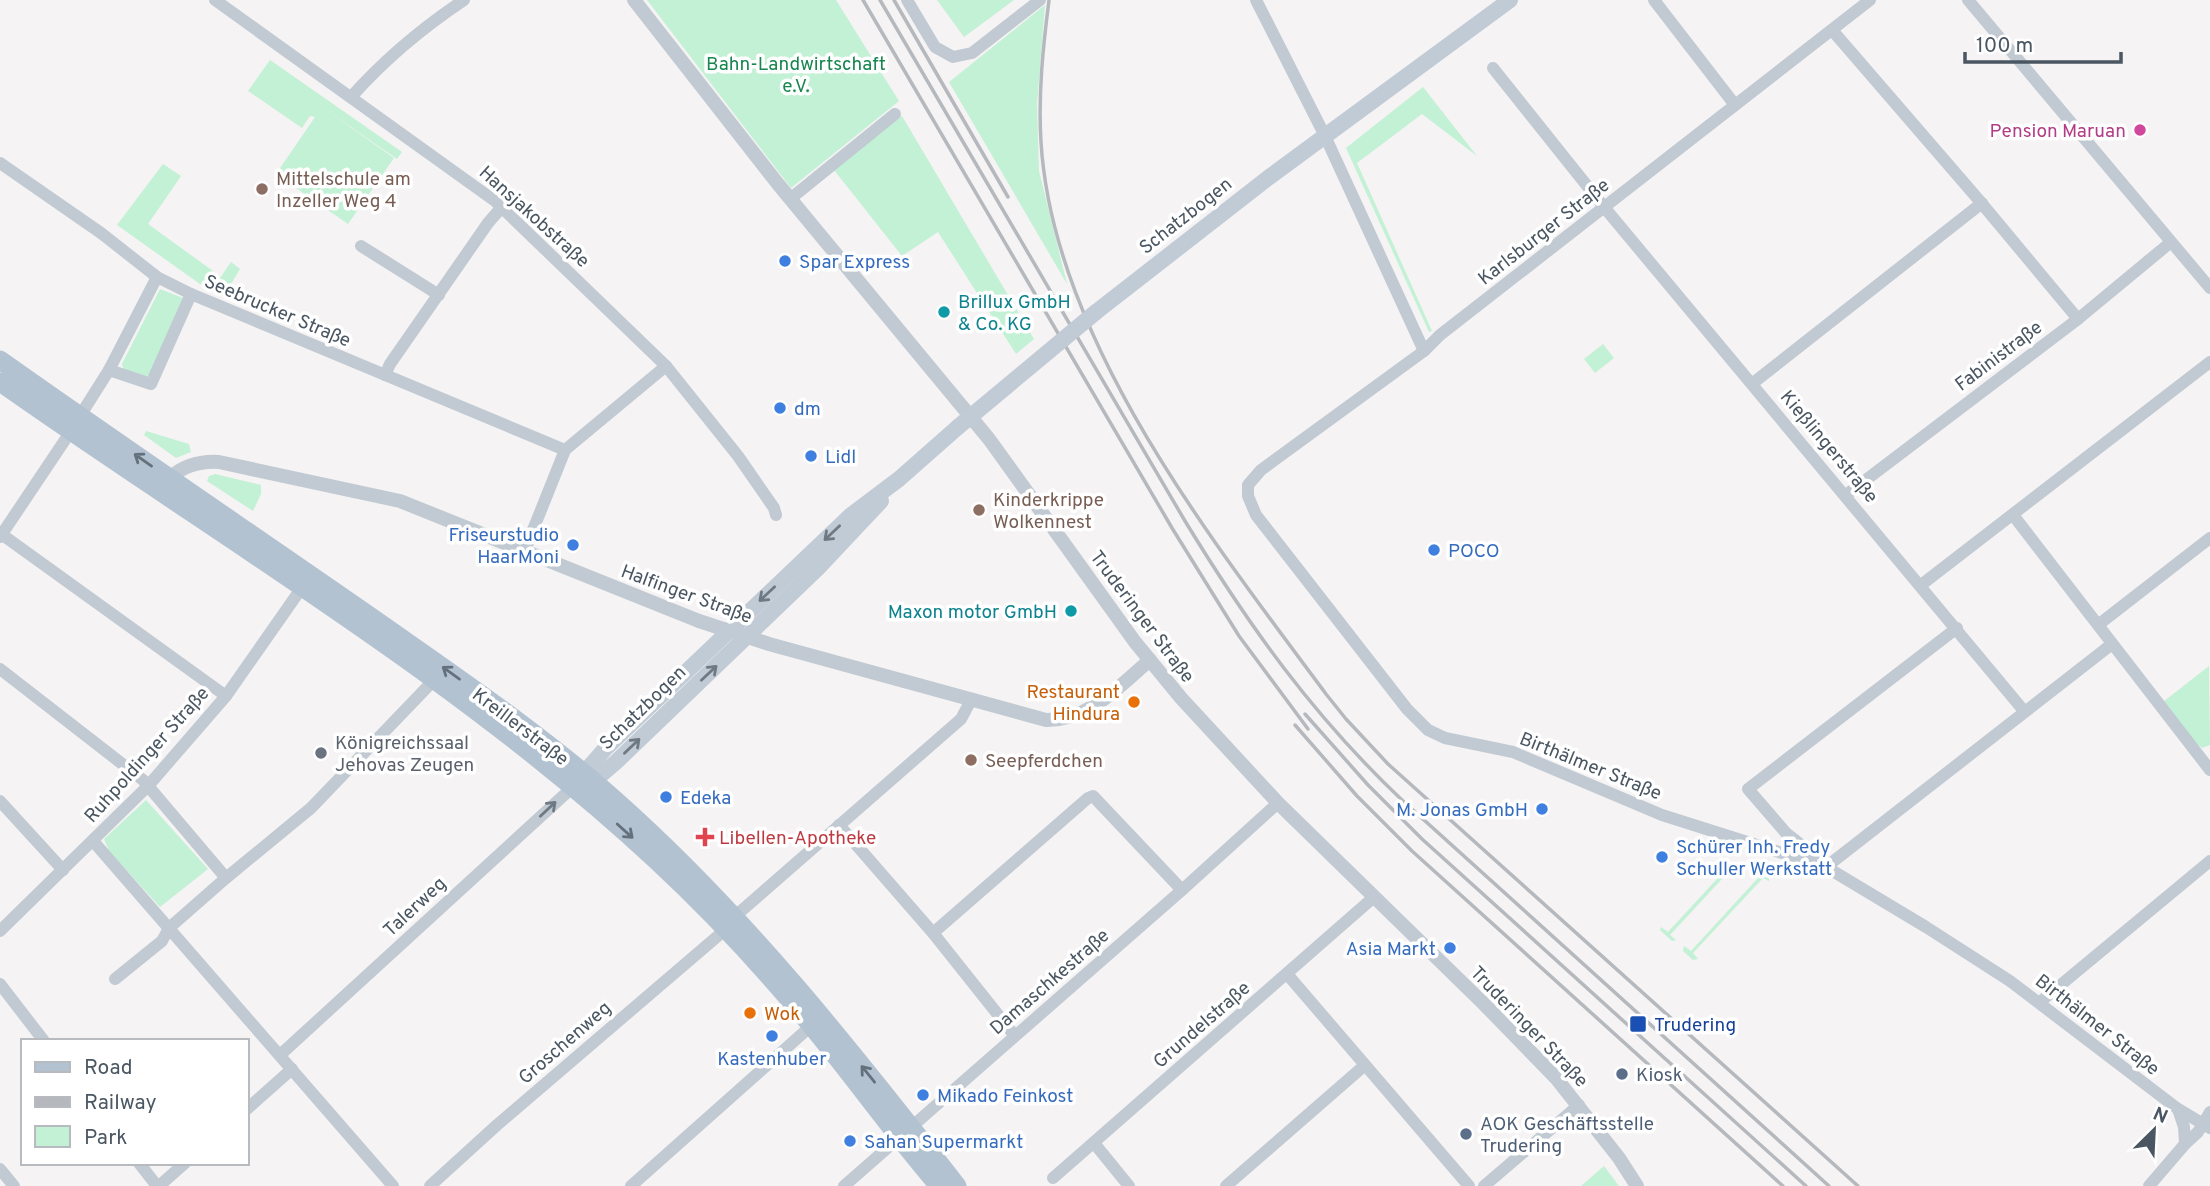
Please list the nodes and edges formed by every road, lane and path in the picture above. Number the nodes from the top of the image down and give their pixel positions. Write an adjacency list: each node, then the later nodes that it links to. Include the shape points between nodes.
1 (215, 0): 13 (street, Hansjakobstraße)
2 (464, 0): 13 (street, via 398,48)
3 (634, 0): 18 (street, Truderinger Straße)
4 (907, 0): 5 (street, via 935,47 953,57 972,53)
5 (1040, 0)
6 (1256, 0): 16 (street)
7 (1510, 0): 16 (main road, Schatzbogen)
8 (1654, 0): 14 (street)
9 (1870, 0): 11 (street, Karlsburger Straße)
10 (1968, 0): 22 (street)
11 (1832, 30): 14 (street, Karlsburger Straße); 19 (street)
12 (1493, 68): 20 (street, Kießlingerstraße)
13 (352, 96): 21 (street, Hansjakobstraße)
14 (1735, 105): 20 (street, Karlsburger Straße)
15 (895, 114): 18 (street)
16 (1325, 136): 29 (street); 39 (main road, Schatzbogen, bridge, via 1096,312)
17 (0, 163): 24 (street, Seebrucker Straße)
18 (790, 198): 55 (street, Truderinger Straße, via 1001,455)
19 (1982, 203): 28 (street); 36 (street)
20 (1604, 207): 29 (street, Karlsburger Straße); 36 (street, Kießlingerstraße)
21 (501, 208): 27 (street); 32 (street, Hansjakobstraße)
22 (2171, 242): 25 (street); 28 (street, Fabinistraße)
23 (361, 246): 27 (street)
24 (157, 276): 26 (street, Seebrucker Straße); 33 (street)
25 (2210, 288)
26 (191, 294): 33 (street, via 151,384); 34 (street, Seebrucker Straße)
27 (439, 295): 34 (street)
28 (2078, 319): 41 (street, Fabinistraße)
29 (1424, 351): 42 (street, Karlsburger Straße, via 1261,470 1248,485)
30 (0, 360): 37 (main road, Kreillerstraße)
31 (2210, 362): 44 (street)
32 (666, 366): 38 (street); 43 (street, Hansjakobstraße, via 738,456)
33 (109, 370): 37 (street)
34 (385, 375): 38 (street, Seebrucker Straße)
35 (0, 382): 37 (main road, Kreillerstraße)
36 (1752, 383): 41 (street, Kießlingerstraße)
37 (75, 424): 40 (main road, Kreillerstraße); 45 (street)
38 (565, 450): 47 (street)
39 (899, 479): 52 (main road, Schatzbogen, one-way to 52, via 850,516); 53 (main road, Schatzbogen, via 835,551)
40 (177, 489): 47 (street, Halfinger Straße, via 201,463 225,463 400,500); 49 (main road, Kreillerstraße); 62 (main road, Kreillerstraße, one-way to 40, via 443,668)
41 (1846, 495): 48 (street, Kießlingerstraße)
42 (1248, 496): 69 (street, Birthälmer Straße, via 1256,515 1428,730 1513,752 1662,815)
43 (776, 515)
44 (2013, 515): 48 (street); 50 (street)
45 (1, 535): 58 (street)
46 (2210, 538): 50 (street)
47 (525, 550): 52 (street, Halfinger Straße)
48 (1921, 585): 51 (street, Kießlingerstraße)
49 (303, 586): 57 (main road, Kreillerstraße); 58 (street, Ruhpoldinger Straße)
50 (2098, 625): 54 (street)
51 (1957, 628): 60 (street, Kießlingerstraße); 67 (street, Birthälmer Straße, via 1748,789)
52 (728, 630): 53 (street, Halfinger Straße); 62 (main road, Schatzbogen)
53 (747, 636): 59 (street, Halfinger Straße); 62 (main road, Schatzbogen, one-way to 53, via 610,767)
54 (2112, 644): 60 (street); 61 (street)
55 (1150, 660): 59 (street, Halfinger Straße, via 1085,712 1063,720); 65 (street, Truderinger Straße)
56 (0, 669): 63 (street)
57 (433, 680): 62 (main road, Kreillerstraße); 73 (street, via 312,808)
58 (226, 696): 63 (street, Ruhpoldinger Straße)
59 (971, 700): 66 (street, Groschenweg, via 961,719)
60 (2024, 711): 71 (street)
61 (2207, 761)
62 (583, 779): 76 (main road, Kreillerstraße, via 658,862); 87 (street, Talerweg, one-way to 62)
63 (148, 786): 68 (street, Ruhpoldinger Straße); 73 (street)
64 (0, 802): 72 (street)
65 (1278, 803): 74 (street, Damaschkestraße); 75 (street, Truderinger Straße)
66 (839, 825): 76 (street, Groschenweg); 79 (street)
67 (1786, 833): 69 (street); 71 (street, Birthälmer Straße)
68 (93, 841): 72 (street, Ruhpoldinger Straße); 77 (street)
69 (1780, 851): 71 (street, Birthälmer Straße)
70 (2210, 861): 83 (street)
71 (1822, 865): 83 (street, Birthälmer Straße)
72 (63, 870): 78 (street, Ruhpoldinger Straße)
73 (226, 878): 77 (street)
74 (1182, 890): 79 (street, via 1093,796); 85 (street, Damaschkestraße)
75 (1374, 897): 80 (street, Grundelstraße); 90 (street, Truderinger Straße)
76 (729, 923): 84 (main road, Kreillerstraße); 95 (main road, Kreillerstraße, one-way to 76, via 821,1016); 102 (street, Groschenweg)
77 (169, 929): 81 (street, via 162,941); 87 (street)
78 (0, 931)
79 (933, 933): 85 (street)
80 (1287, 974): 88 (street); 96 (street, Grundelstraße)
81 (116, 979)
82 (0, 984): 86 (street)
83 (2040, 1002): 92 (street, Birthälmer Straße)
84 (811, 1026): 95 (main road, Kreillerstraße); 106 (street)
85 (1015, 1036): 95 (street, Damaschkestraße)
86 (42, 1039)
87 (280, 1055): 89 (street)
88 (1364, 1065): 111 (street); 112 (street)
89 (292, 1069): 91 (street); 105 (street)
90 (1579, 1105): 113 (street); 114 (street, Truderinger Straße)
91 (248, 1108)
92 (2178, 1109): 94 (street, Birthälmer Straße); 97 (street)
93 (2210, 1112): 94 (street)
94 (2206, 1126): 97 (street)
95 (905, 1133): 107 (street, Damaschkestraße); 108 (main road, Kreillerstraße); 109 (main road, Kreillerstraße)
96 (1094, 1143): 101 (street, Grundelstraße); 110 (street)
97 (2185, 1144): 115 (street)
98 (141, 1165): 104 (street)
99 (183, 1165): 104 (street)
100 (0, 1169): 103 (street)
101 (1053, 1178)
102 (432, 1185)
103 (14, 1186)
104 (158, 1186)
105 (393, 1186)
106 (631, 1186)
107 (844, 1186)
108 (939, 1186)
109 (957, 1186)
110 (1129, 1186)
111 (1226, 1186)
112 (1469, 1186)
113 (1485, 1186)
114 (1637, 1186)
115 (2149, 1186)

